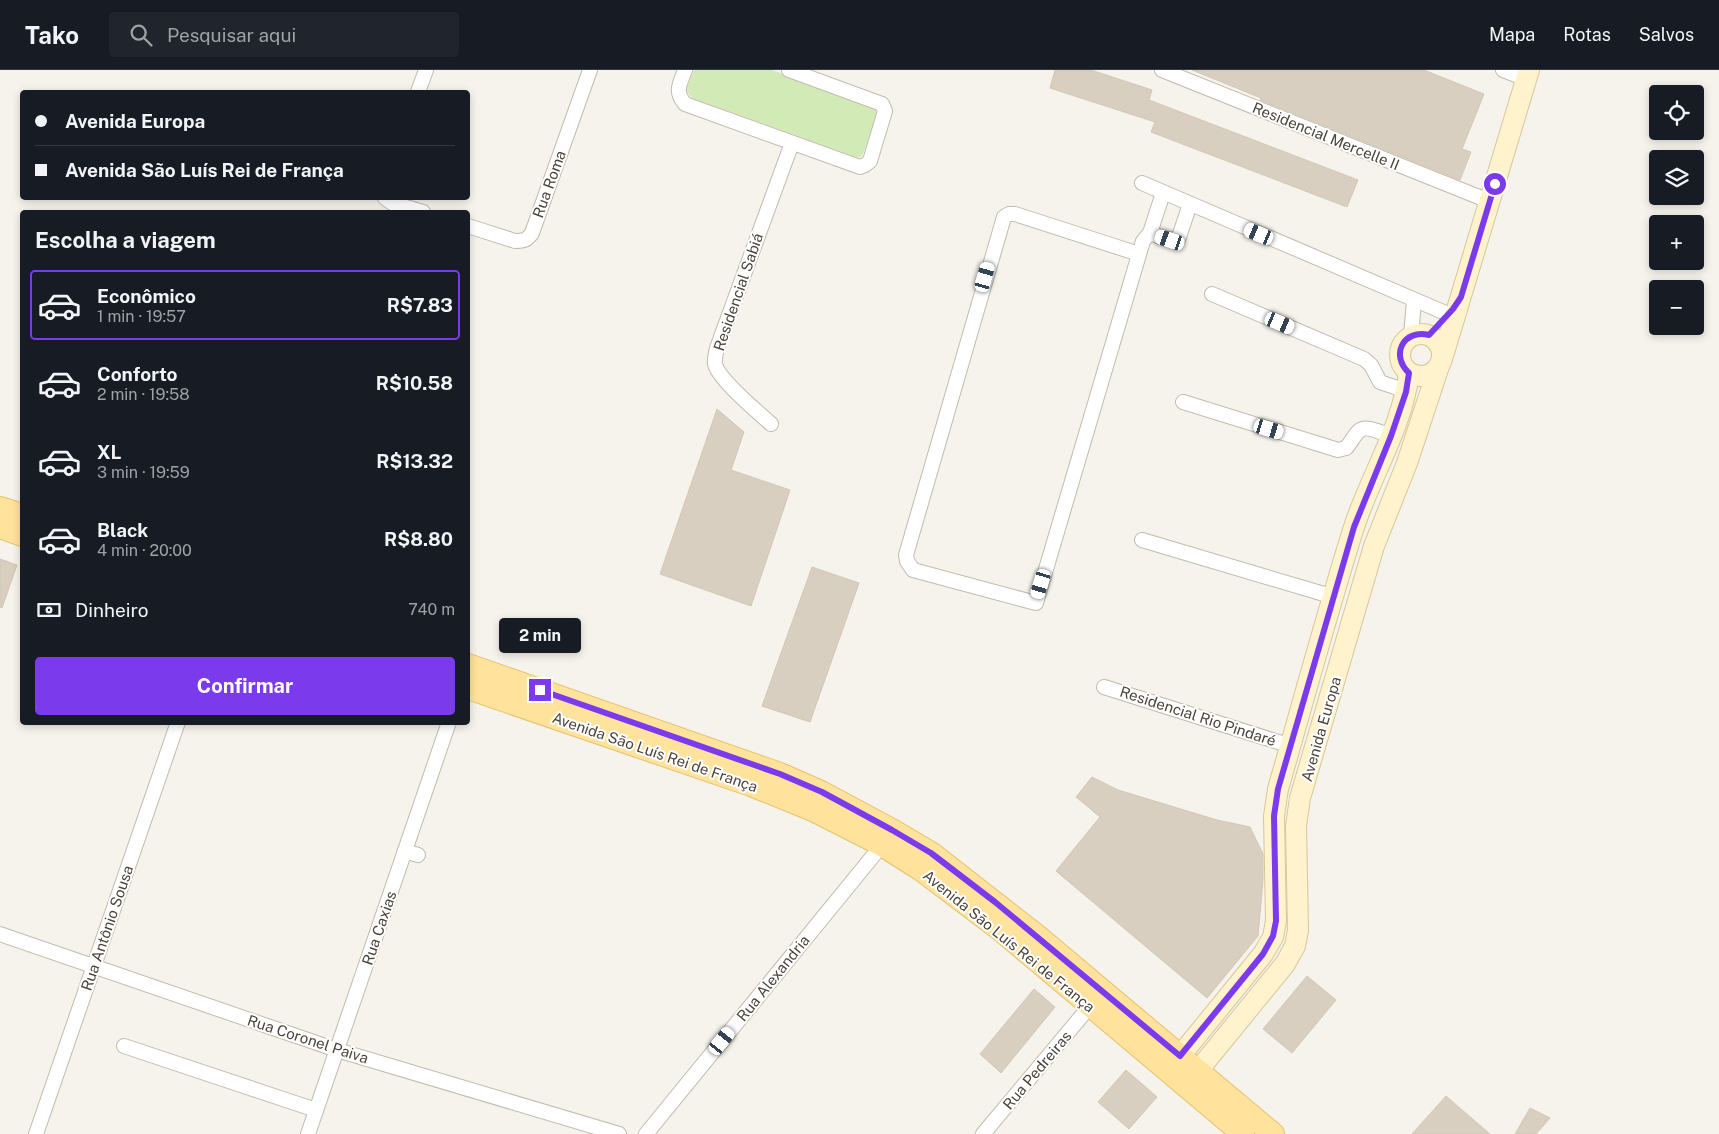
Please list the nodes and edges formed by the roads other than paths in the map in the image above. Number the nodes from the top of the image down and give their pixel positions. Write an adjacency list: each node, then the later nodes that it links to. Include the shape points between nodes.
1 (426, 70): 8 (street)
2 (590, 70): 16 (street, Rua Roma, via 532,233 523,241 515,241)
3 (685, 70): 9 (street, via 679,97 685,104)
4 (789, 70): 9 (street, via 876,101 882,104 884,111 870,161 860,167)
5 (1162, 70): 13 (street, Residencial Mercelle II)
6 (1503, 70): 7 (street)
7 (1527, 74): 13 (street, Avenida Europa)
8 (419, 90)
9 (792, 143): 26 (street, Residencial Sabiá, via 717,348 715,363 728,383)
10 (1142, 183): 11 (street)
11 (1164, 193): 14 (street); 17 (street)
12 (388, 200): 15 (street)
13 (1489, 201): 21 (street, Avenida Europa, via 1461,297)
14 (1190, 204): 17 (street, via 1179,237 1170,240); 20 (street)
15 (416, 210)
16 (470, 227)
17 (1150, 233): 18 (street, via 1143,240)
18 (1139, 254): 18 (street, via 1036,603 913,570 906,555 1004,217 1015,214)
19 (1212, 294): 24 (street, via 1364,359 1372,365 1380,382)
20 (1414, 301): 21 (street); 22 (street)
21 (1451, 318): 22 (street, Avenida Europa); 23 (street, Avenida Europa)
22 (1420, 336): 23 (street, via 1440,345); 24 (street, Avenida Europa, via 1401,347 1399,354)
23 (1440, 363): 24 (street, via 1429,375); 41 (street, Avenida Europa, via 1407,463 1374,546 1300,798 1296,826)
24 (1407, 382): 27 (street, Avenida Europa)
25 (1183, 402): 27 (street, via 1338,450 1346,448 1362,429)
26 (771, 424)
27 (1391, 436): 33 (street, Avenida Europa, via 1358,515)
28 (0, 508): 29 (main road)
29 (20, 514)
30 (0, 528): 31 (main road)
31 (20, 534)
32 (1142, 540): 33 (street)
33 (1334, 597): 39 (street, Avenida Europa)
34 (470, 666): 48 (main road, Avenida São Luís Rei de França, via 780,774 822,792 892,830 931,853 979,889)
35 (1104, 687): 39 (street, Residencial Rio Pindaré)
36 (470, 689): 40 (main road, Avenida São Luís Rei de França, via 750,785 813,810)
37 (177, 725): 44 (street, Rua Antônio Sousa)
38 (448, 725): 47 (street, Rua Caxias, via 412,853)
39 (1291, 746): 42 (street, Avenida Europa, via 1275,802)
40 (882, 845): 45 (main road, Avenida São Luís Rei de França, via 920,868 967,904); 54 (street, Rua Alexandria)
41 (1297, 890): 42 (street); 49 (street, Avenida Europa, via 1298,930 1292,952 1202,1066)
42 (1275, 892): 48 (street, Avenida Europa, via 1275,930 1267,949)
43 (0, 934): 44 (street, Rua Coronel Paiva)
44 (94, 967): 47 (street, Rua Coronel Paiva); 51 (street, Rua Antônio Sousa)
45 (1090, 1006): 48 (main road, Avenida São Luís Rei de França); 55 (street, Rua Pedreiras)
46 (124, 1046): 50 (street)
47 (337, 1050): 50 (street, Rua Caxias); 53 (street, Rua Coronel Paiva)
48 (1177, 1066): 49 (main road, Avenida São Luís Rei de França); 56 (main road, Avenida São Luís Rei de França)
49 (1202, 1074): 57 (main road, Avenida São Luís Rei de França)
50 (316, 1110): 52 (street, Rua Caxias)
51 (36, 1134)
52 (308, 1134)
53 (619, 1134)
54 (646, 1134)
55 (983, 1134)
56 (1243, 1134)
57 (1273, 1134)

